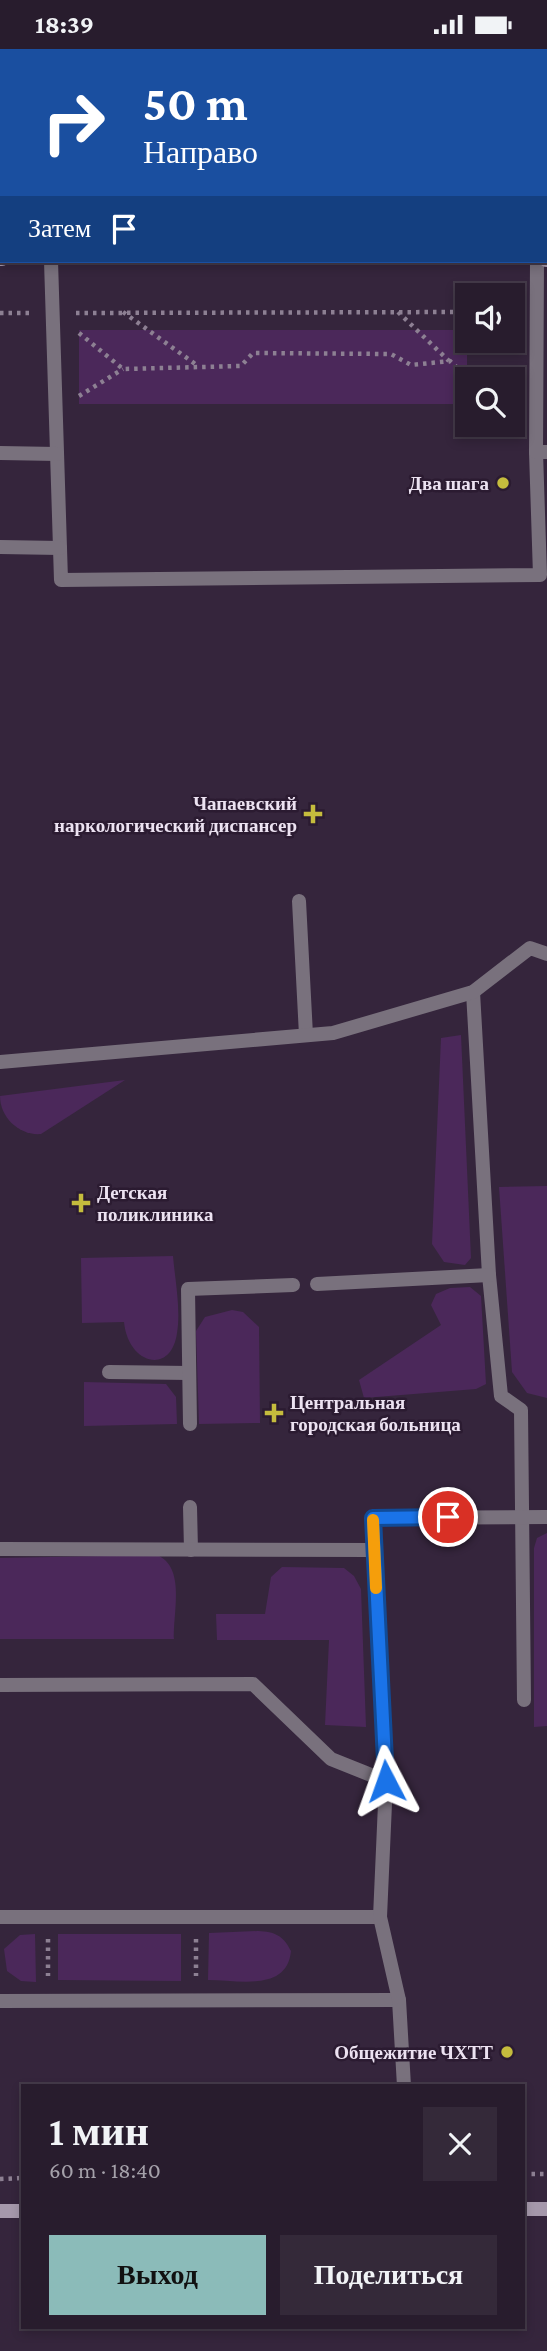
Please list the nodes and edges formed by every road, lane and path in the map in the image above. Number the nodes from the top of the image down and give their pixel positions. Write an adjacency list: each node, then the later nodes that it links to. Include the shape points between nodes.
1 (51, 263): 6 (lane)
2 (537, 263): 13 (lane)
3 (123, 312): 6 (path); 7 (path); 9 (path)
4 (455, 312): 7 (path)
5 (0, 313): 6 (path)
6 (53, 313): 11 (path); 12 (lane)
7 (398, 313): 8 (path)
8 (450, 361): 9 (path, via 411,365 391,354 253,353 241,366); 10 (path)
9 (199, 367): 11 (path)
10 (456, 367)
11 (123, 369): 12 (path)
12 (56, 410): 15 (lane)
13 (541, 452): 17 (lane, via 540,575 61,580)
14 (0, 453): 15 (lane)
15 (57, 454): 17 (lane)
16 (0, 547): 17 (lane)
17 (60, 548)
18 (299, 901): 21 (lane)
19 (547, 954): 20 (lane, via 530,948)
20 (473, 992): 21 (lane, via 333,1033); 23 (lane)
21 (306, 1035): 22 (lane)
22 (0, 1062)
23 (489, 1275): 24 (lane); 30 (lane, via 501,1396 521,1410)
24 (317, 1284)
25 (293, 1285): 27 (lane, via 188,1289)
26 (109, 1372): 27 (lane)
27 (189, 1373): 28 (lane)
28 (190, 1424)
29 (190, 1507): 33 (lane)
30 (523, 1517): 31 (lane); 34 (lane, via 373,1518); 36 (lane)
31 (547, 1517)
32 (1, 1549): 33 (lane)
33 (191, 1550): 34 (lane)
34 (374, 1550): 37 (lane)
35 (0, 1685): 37 (lane, via 253,1684 331,1759)
36 (524, 1700)
37 (386, 1781): 41 (lane)
38 (0, 1917): 39 (lane)
39 (48, 1917): 40 (lane); 45 (path)
40 (196, 1917): 41 (lane); 42 (path)
41 (380, 1917): 43 (lane)
42 (196, 2000): 43 (lane); 45 (lane)
43 (399, 2000): 46 (lane)
44 (0, 2001): 45 (lane)
45 (48, 2001)
46 (404, 2084)
47 (525, 2174): 48 (path)
48 (547, 2175)
49 (21, 2178): 50 (path)
50 (0, 2179)
51 (525, 2209): 52 (main road)
52 (547, 2209)
53 (0, 2211): 54 (main road)
54 (21, 2211)

